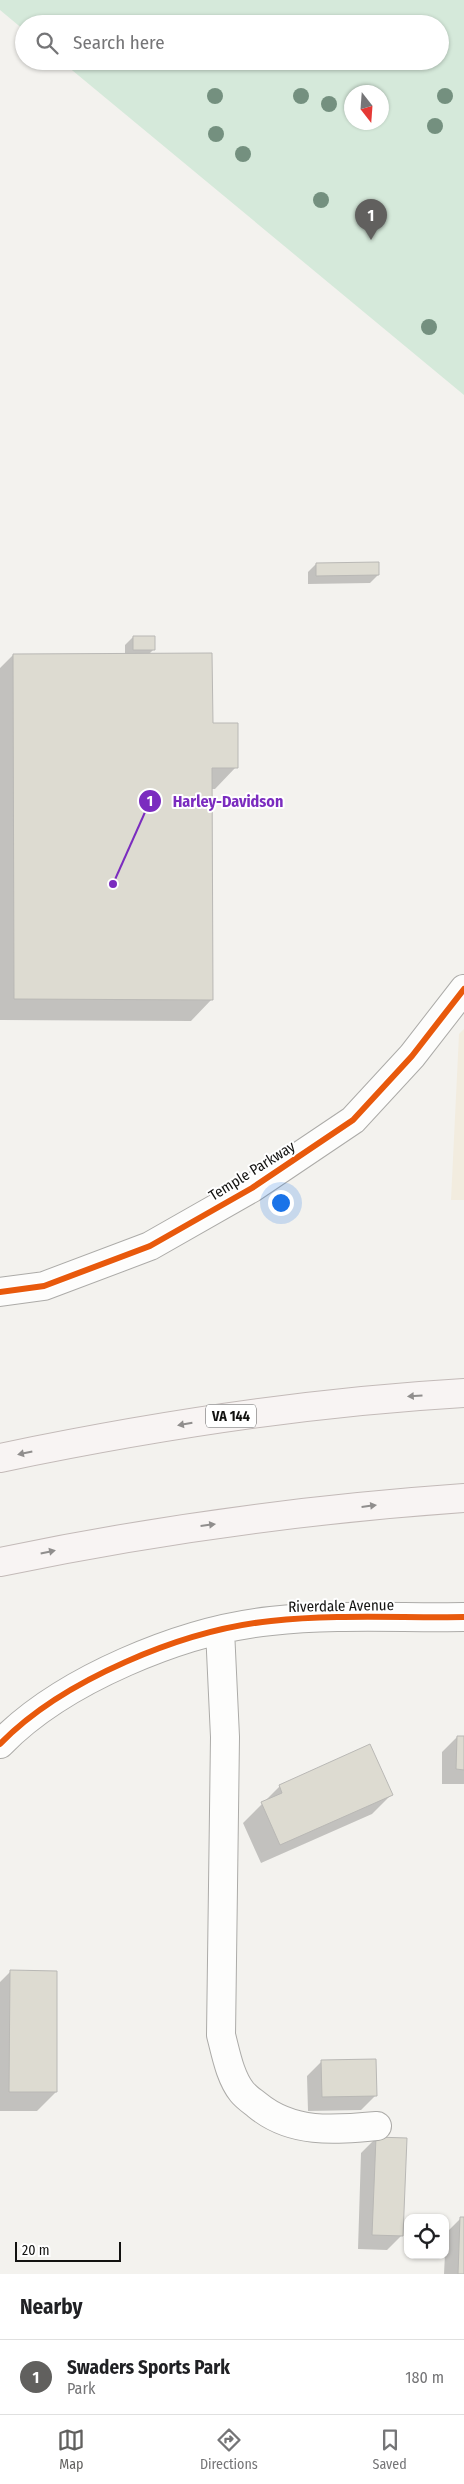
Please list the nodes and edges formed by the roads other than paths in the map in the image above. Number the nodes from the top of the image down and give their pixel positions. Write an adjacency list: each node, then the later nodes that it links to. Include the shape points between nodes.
1 (464, 989): 2 (street, Temple Parkway, via 412,1056 353,1120 252,1188 150,1246 44,1286)
2 (0, 1292)
3 (464, 1392): 4 (main road, VA 144, one-way to 4, via 222,1417)
4 (0, 1458)
5 (464, 1498): 6 (main road, one-way to 5, via 187,1528 388,1503)
6 (0, 1562)
7 (464, 1617): 8 (street, Riverdale Avenue, via 322,1617 270,1621)
8 (220, 1630): 9 (street, Riverdale Avenue, via 157,1649 100,1674 46,1706); 10 (street, via 225,1737 221,2035 230,2068 242,2093 266,2113 295,2126 326,2130)
9 (0, 1744)
10 (377, 2126)

